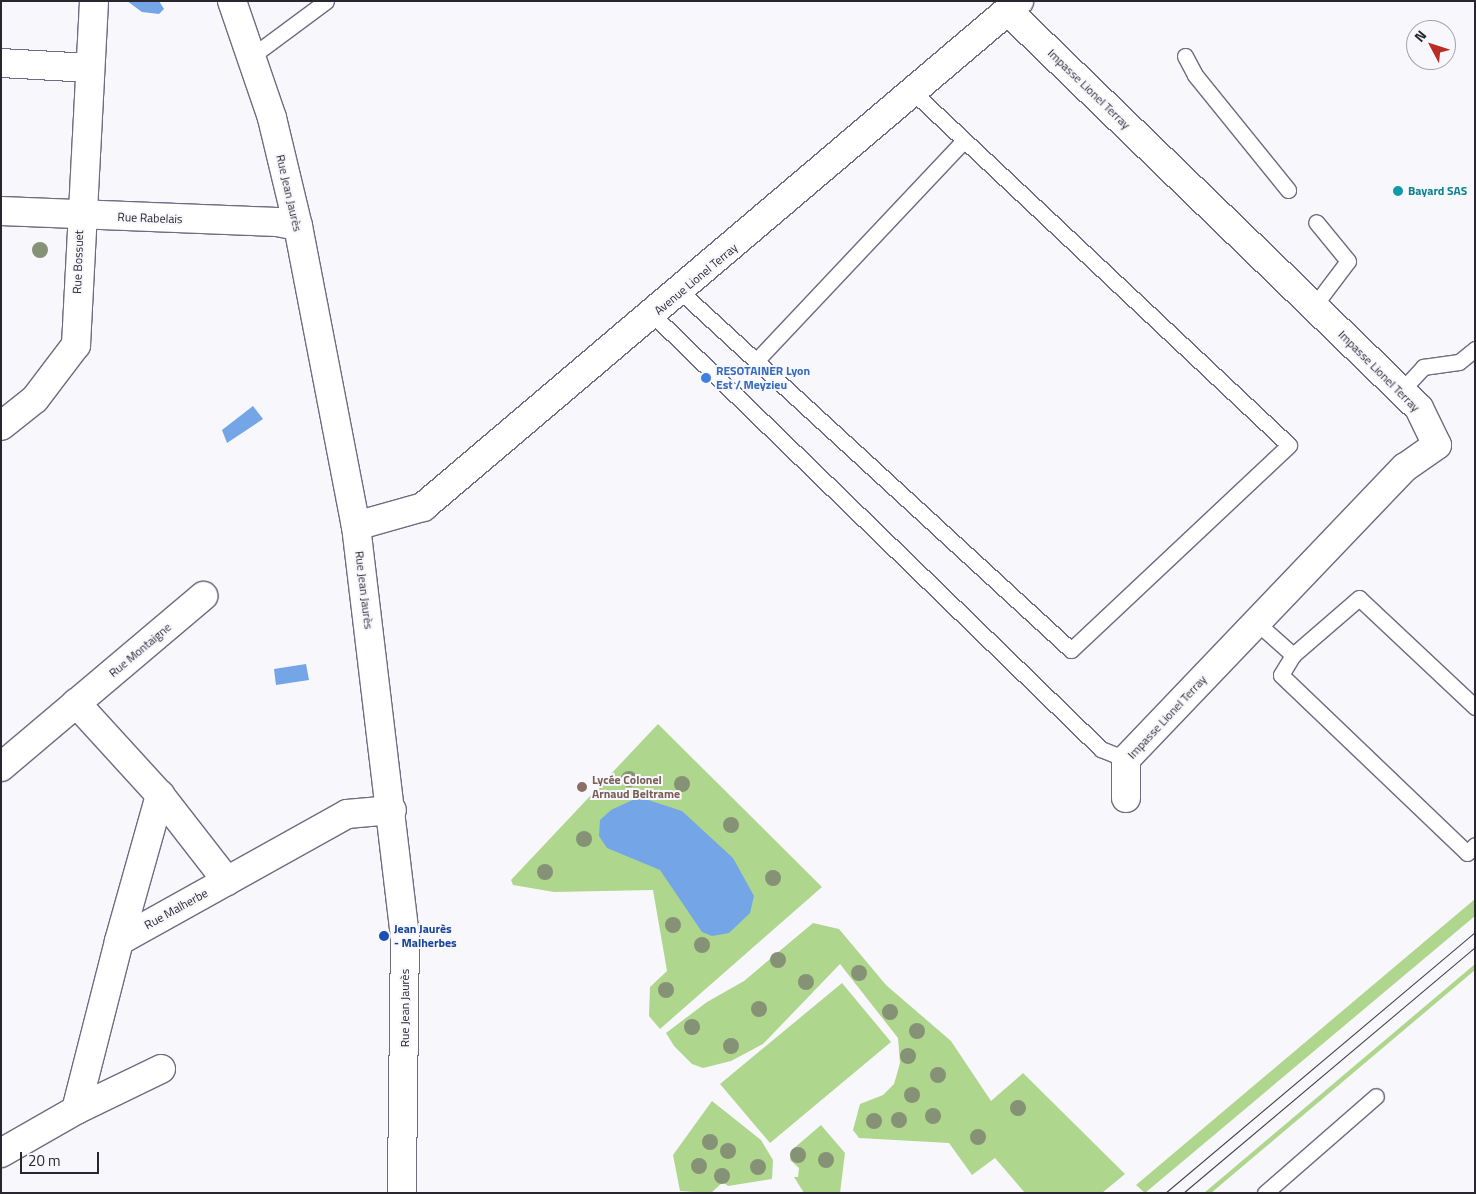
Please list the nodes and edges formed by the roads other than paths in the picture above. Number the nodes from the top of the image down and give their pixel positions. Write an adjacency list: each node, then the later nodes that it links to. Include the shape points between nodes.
1 (94, 1): 8 (street, Rue Bossuet)
2 (232, 1): 5 (street, Rue Jean Jaurès)
3 (326, 1): 5 (lane)
4 (1014, 6): 9 (street, Avenue Lionel Terray); 17 (street, Impasse Lionel Terray)
5 (252, 56): 15 (street, Rue Jean Jaurès)
6 (1185, 56): 11 (lane, via 1195,75)
7 (1, 62): 8 (street)
8 (90, 68): 13 (street, Rue Bossuet)
9 (913, 92): 10 (lane); 16 (street, Avenue Lionel Terray)
10 (964, 140): 20 (lane); 20 (lane, via 1289,445 1071,650)
11 (1288, 190)
12 (1, 211): 13 (street, Rue Rabelais)
13 (79, 216): 15 (street, Rue Rabelais, via 277,222); 22 (street, Rue Bossuet, via 76,345 35,399)
14 (1316, 222): 17 (lane, via 1348,261)
15 (298, 226): 23 (street, Rue Jean Jaurès)
16 (681, 292): 18 (street, Avenue Lionel Terray); 20 (lane)
17 (1314, 306): 21 (street, Impasse Lionel Terray)
18 (653, 315): 23 (street, Avenue Lionel Terray, via 424,507); 29 (lane, via 1101,749)
19 (1475, 349): 21 (lane, via 1459,362 1423,367)
20 (756, 361)
21 (1401, 391): 25 (street, Impasse Lionel Terray, via 1419,408 1437,445 1405,467)
22 (1, 426)
23 (356, 526): 33 (street, Rue Jean Jaurès)
24 (203, 596): 27 (street, Rue Montaigne)
25 (1256, 622): 26 (lane); 29 (street, Impasse Lionel Terray)
26 (1293, 655): 28 (lane, via 1358,598); 34 (lane, via 1281,675 1467,853)
27 (76, 703): 30 (street, Rue Montaigne); 31 (street)
28 (1475, 707)
29 (1126, 759): 32 (street, Impasse Lionel Terray)
30 (1, 767)
31 (160, 795): 35 (street); 36 (street)
32 (1126, 798)
33 (392, 810): 35 (street, Rue Malherbe, via 347,814); 41 (street, Rue Jean Jaurès, via 405,934)
34 (1475, 845)
35 (227, 881): 36 (street, Rue Malherbe)
36 (119, 941): 39 (street)
37 (161, 1069): 39 (street)
38 (1376, 1096): 42 (lane)
39 (76, 1110): 40 (street)
40 (1, 1153)
41 (402, 1193)
42 (1265, 1193)

